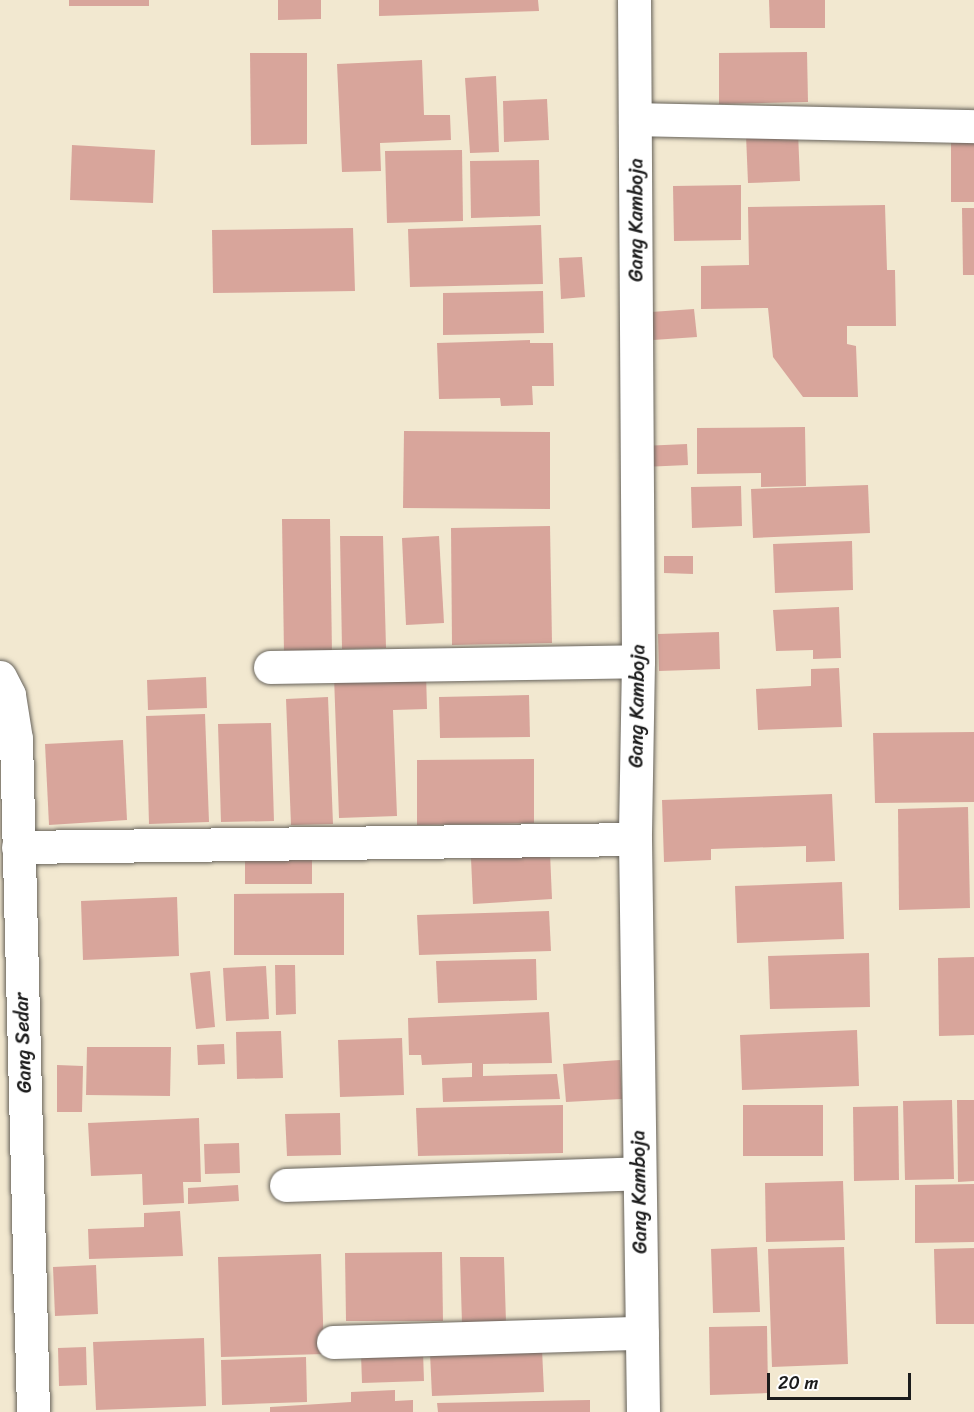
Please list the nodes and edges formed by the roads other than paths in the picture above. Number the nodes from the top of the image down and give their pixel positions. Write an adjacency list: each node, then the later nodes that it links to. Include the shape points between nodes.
1 (634, 0): 2 (street, Gang Kamboja)
2 (635, 119): 3 (street); 4 (street, Gang Kamboja)
3 (974, 126)
4 (638, 661): 5 (street); 7 (street, Gang Kamboja)
5 (270, 667)
6 (0, 677): 8 (street, Gang Sedar, via 9,695 16,739)
7 (635, 839): 8 (street); 10 (street, Gang Kamboja)
8 (18, 848): 9 (street, Gang Sedar)
9 (10, 949): 14 (street, Gang Sedar)
10 (639, 1173): 11 (street); 12 (street, Gang Kamboja)
11 (286, 1185)
12 (642, 1333): 13 (street); 15 (street, Gang Kamboja)
13 (333, 1342)
14 (33, 1412)
15 (644, 1412)

